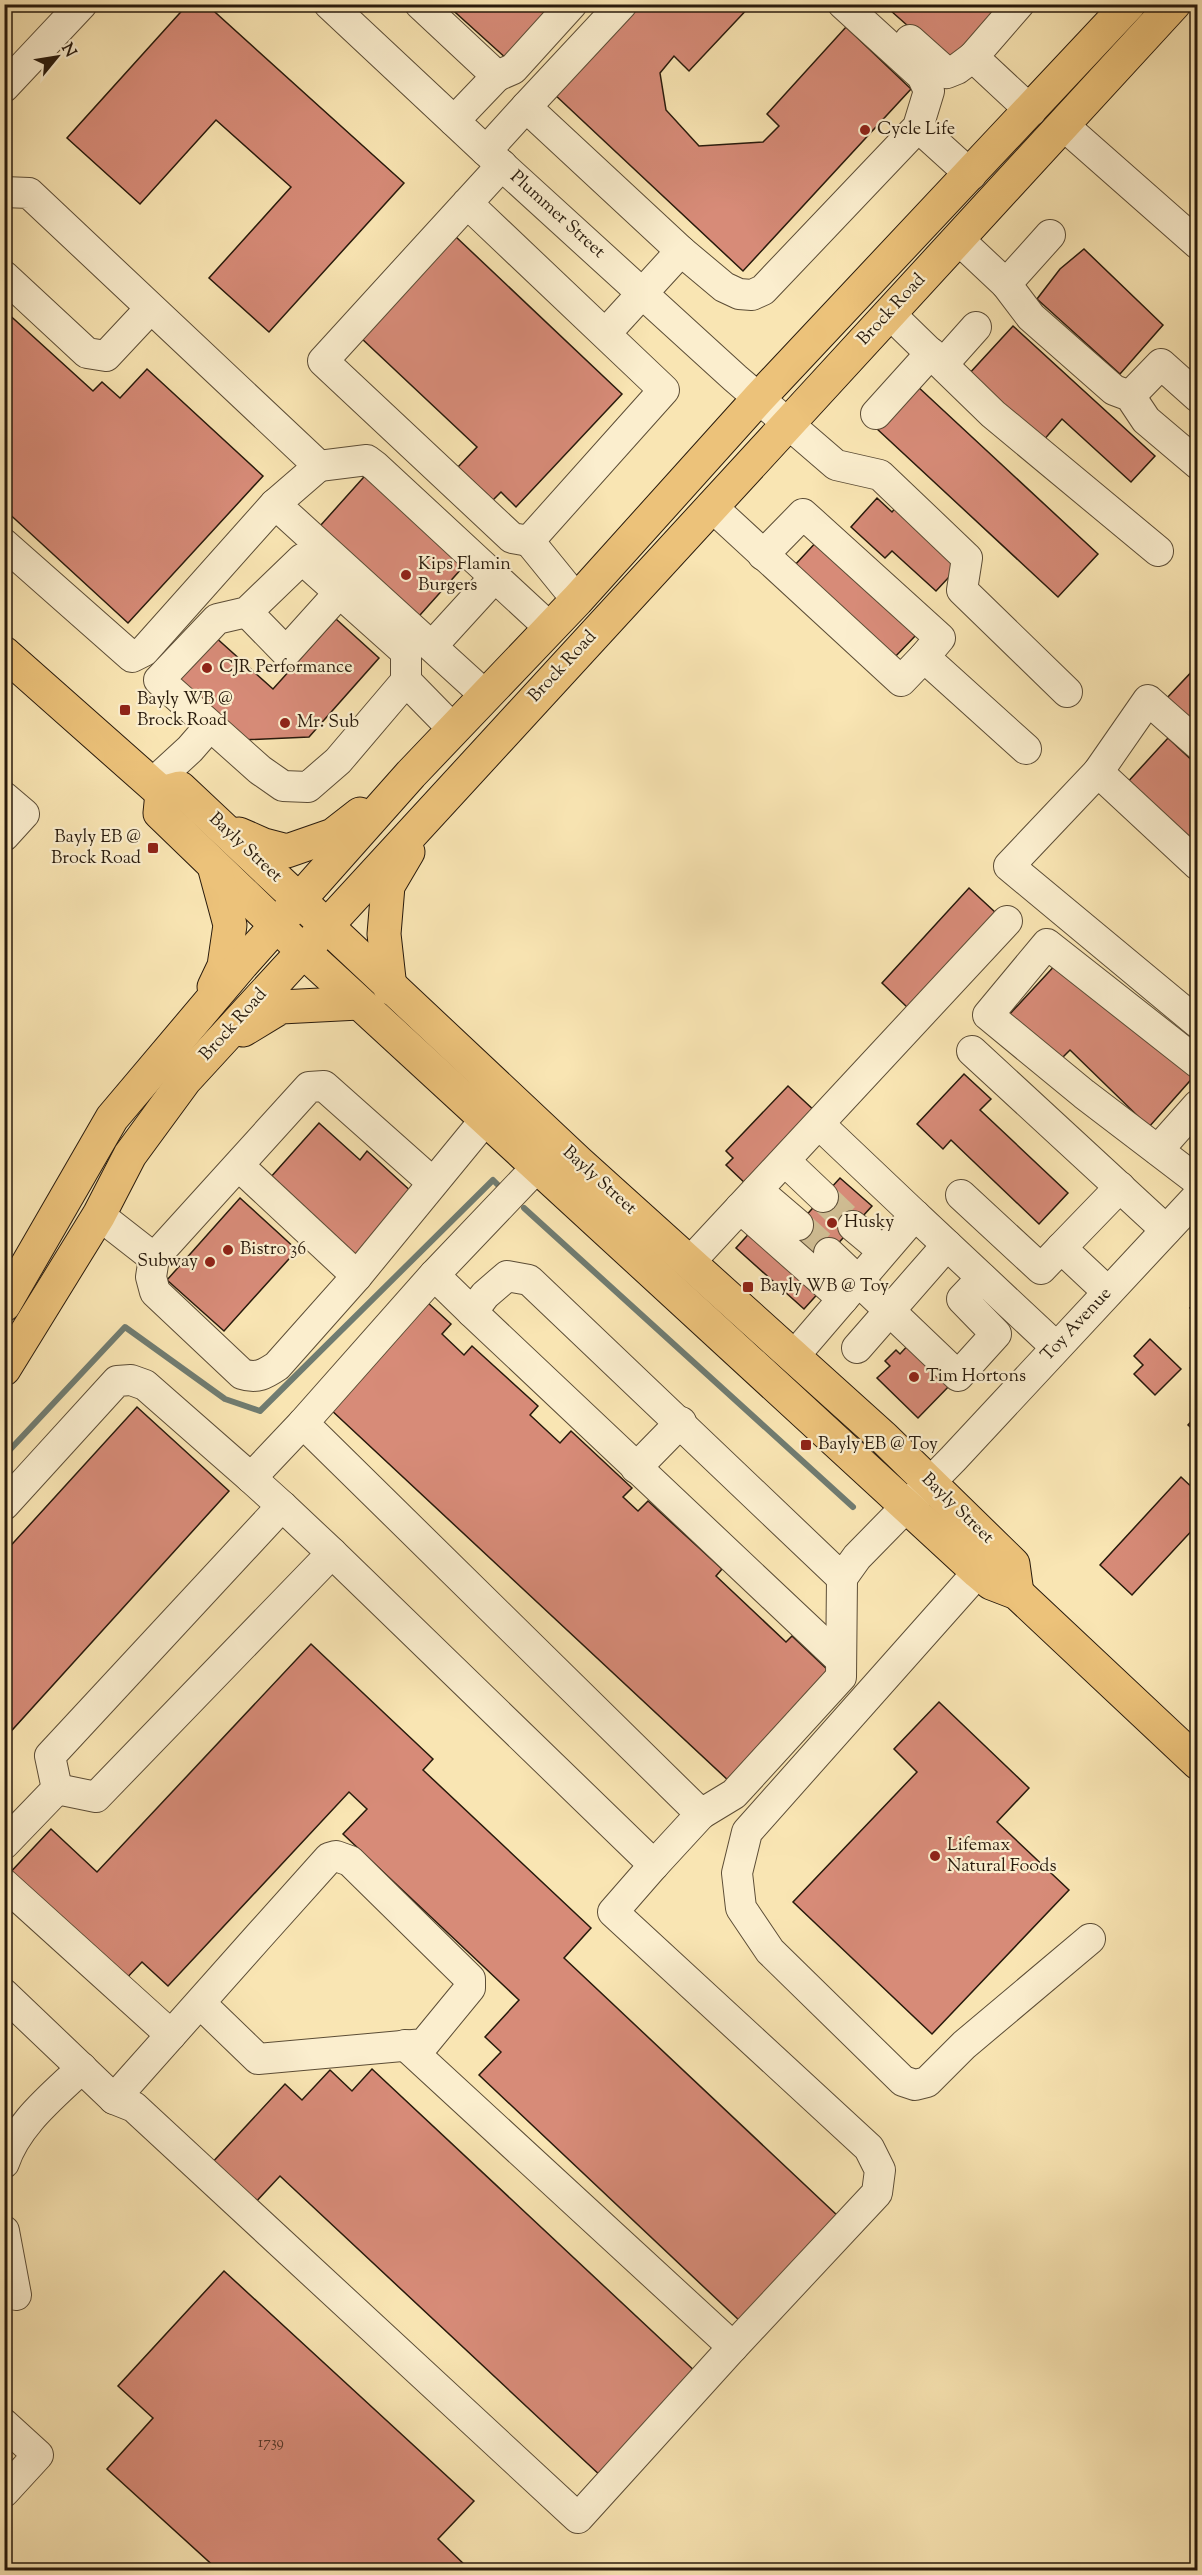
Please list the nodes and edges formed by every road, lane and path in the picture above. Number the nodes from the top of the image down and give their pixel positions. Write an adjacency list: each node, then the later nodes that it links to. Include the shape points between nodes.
1 (82, 4): 13 (street)
2 (329, 4): 16 (street, Plummer Street)
3 (420, 4): 12 (street)
4 (572, 4): 12 (street, via 513,69)
5 (622, 4): 14 (street)
6 (843, 4): 18 (street, via 922,76 929,91)
7 (870, 4): 11 (street, via 947,73)
8 (1019, 4): 11 (street)
9 (1129, 4): 15 (main road, Brock Road)
10 (1174, 4): 17 (main road, Brock Road)
11 (973, 57): 15 (street)
12 (497, 76): 16 (street)
13 (4, 87)
14 (526, 107): 19 (street); 26 (street)
15 (1030, 111): 20 (main road, Brock Road)
16 (454, 121): 19 (street, Plummer Street)
17 (1063, 125): 24 (main road, Brock Road); 25 (street)
18 (918, 127): 20 (street); 26 (street, via 763,290 752,295 724,287)
19 (494, 158): 22 (street); 29 (street, Plummer Street)
20 (971, 175): 37 (main road, Brock Road)
21 (4, 192): 30 (street, via 29,193)
22 (467, 203): 33 (street); 44 (street, via 323,361 512,538)
23 (1050, 235): 28 (street)
24 (958, 239): 28 (street); 31 (main road, Brock Road)
25 (1197, 244)
26 (681, 251): 29 (street)
27 (4, 276): 30 (street, via 87,353 106,356)
28 (1006, 284): 35 (street, via 1031,317 1114,390)
29 (642, 293): 33 (street); 37 (street, Plummer Street)
30 (150, 309): 41 (street)
31 (889, 313): 34 (street); 39 (main road, Brock Road)
32 (976, 327): 34 (street)
33 (606, 333): 44 (street, via 664,390)
34 (937, 359): 38 (street); 46 (street, via 993,414)
35 (1130, 396): 36 (street, via 1161,364); 40 (street, via 1146,420)
36 (1197, 397)
37 (759, 398): 39 (street, Plummer Street); 50 (main road, Brock Road)
38 (876, 414)
39 (788, 423): 43 (main road, Brock Road); 57 (street, Plummer Street, via 836,465 880,475 967,558 962,590)
40 (1197, 464)
41 (319, 466): 42 (street); 48 (street, via 367,460)
42 (275, 504): 45 (street, via 144,651 132,657); 53 (street)
43 (711, 506): 47 (street); 67 (main road, Brock Road)
44 (529, 541): 50 (street)
45 (4, 544)
46 (1158, 550)
47 (763, 555): 55 (street, via 902,681); 55 (street, via 803,514 940,638)
48 (495, 577): 52 (street); 53 (street)
49 (340, 592): 51 (street, via 302,559); 51 (street, via 286,652); 56 (street, via 406,652)
50 (577, 600): 52 (main road, Brock Road)
51 (247, 612): 59 (street, via 217,619 159,680)
52 (550, 628): 58 (main road, Brock Road)
53 (432, 646): 58 (street)
54 (4, 652): 65 (main road)
55 (924, 657): 62 (street)
56 (406, 681): 59 (street, via 338,761 308,787 283,786); 60 (street)
57 (1067, 692)
58 (486, 696): 60 (main road, Brock Road)
59 (210, 726): 65 (street)
60 (454, 730): 64 (main road, Brock Road)
61 (1197, 744): 63 (street, via 1148,700)
62 (1026, 749)
63 (1098, 772): 71 (street); 80 (street, via 1009,866)
64 (411, 774): 68 (main road, via 333,835 286,851); 72 (main road, Brock Road)
65 (157, 788): 68 (main road, Bayly Street, via 180,788); 70 (main road, Bayly Street, via 160,813)
66 (4, 797): 69 (street, via 24,814)
67 (435, 806): 75 (main road, Brock Road); 77 (main road, via 388,886 384,934)
68 (223, 826): 72 (main road, Bayly Street)
69 (4, 836)
70 (213, 864): 74 (main road, Bayly Street); 79 (main road, via 230,925 224,966)
71 (1197, 865)
72 (300, 900): 74 (main road, Brock Road); 75 (main road, Bayly Street)
73 (1007, 921): 86 (street)
74 (277, 925): 76 (main road, Bayly Street); 79 (main road, Brock Road)
75 (326, 926): 76 (main road, Brock Road); 77 (main road, Bayly Street)
76 (303, 951): 78 (main road, Bayly Street); 83 (main road, Brock Road)
77 (390, 988): 108 (main road, Bayly Street)
78 (359, 1003): 83 (main road, via 281,1006 251,1024); 85 (main road, Bayly Street)
79 (206, 1005): 114 (main road, Brock Road, via 112,1118)
80 (1197, 1023)
81 (972, 1051): 93 (street)
82 (1197, 1063): 87 (street, via 1047,944 988,1016)
83 (185, 1080): 98 (main road, Brock Road, via 130,1155)
84 (1197, 1105): 87 (street)
85 (485, 1120): 90 (main road, Bayly Street); 92 (street)
86 (819, 1124): 88 (street); 99 (street)
87 (1158, 1150): 91 (street)
88 (784, 1161): 96 (street); 97 (street)
89 (239, 1166): 92 (street, via 309,1087 317,1085 324,1086); 107 (street); 110 (street)
90 (537, 1167): 109 (street); 128 (main road, Bayly Street)
91 (1197, 1181)
92 (432, 1182): 110 (street)
93 (1120, 1187): 102 (street); 104 (street)
94 (961, 1195): 104 (street, via 1041,1269)
95 (1197, 1196): 102 (street, Toy Avenue)
96 (823, 1197)
97 (749, 1199): 100 (street); 108 (street); 112 (street)
98 (99, 1215): 107 (street); 120 (main road, Brock Road)
99 (915, 1215): 103 (street); 105 (street)
100 (798, 1225)
101 (853, 1226): 105 (street)
102 (1166, 1230): 113 (street, Toy Avenue)
103 (947, 1245): 111 (street); 115 (street)
104 (1061, 1248): 113 (street)
105 (883, 1251): 112 (street)
106 (829, 1253): 112 (street)
107 (154, 1258): 110 (street, via 151,1277 155,1292 242,1374 250,1377 263,1376 277,1366)
108 (689, 1263): 119 (main road, Bayly Street)
109 (434, 1275): 116 (street); 122 (street)
110 (357, 1276)
111 (982, 1278): 115 (street, via 962,1299 996,1334 958,1376); 117 (street)
112 (851, 1290): 115 (street); 119 (street)
113 (1108, 1292): 117 (street, Toy Avenue)
114 (4, 1305)
115 (890, 1310): 118 (street)
116 (472, 1312): 121 (street, via 507,1276 530,1280); 123 (street)
117 (1056, 1347): 125 (street, Toy Avenue)
118 (857, 1348)
119 (794, 1356): 125 (main road, Bayly Street)
120 (4, 1370)
121 (681, 1422): 123 (street); 131 (street)
122 (303, 1423): 124 (street); 136 (street)
123 (636, 1468): 133 (street)
124 (251, 1478): 126 (street, via 145,1385 117,1381); 127 (street)
125 (930, 1482): 128 (street, Toy Avenue); 132 (main road, Bayly Street, via 1013,1564)
126 (4, 1505)
127 (282, 1506): 129 (street); 135 (street, via 50,1756)
128 (906, 1506): 130 (main road, Bayly Street); 131 (street, Toy Avenue)
129 (332, 1553): 135 (street, via 96,1797); 138 (street)
130 (978, 1572): 132 (main road, Bayly Street, via 991,1583); 140 (street, via 747,1832 737,1872 741,1908 770,1951 903,2081 915,2085 927,2082 964,2044)
131 (842, 1578): 133 (street)
132 (1017, 1593): 134 (main road, Bayly Street)
133 (841, 1660): 136 (street, via 841,1677 734,1794)
134 (1197, 1763)
135 (57, 1789): 137 (street)
136 (701, 1814): 138 (street)
137 (4, 1844)
138 (654, 1865): 150 (street, via 613,1912 869,2148 880,2170 877,2193)
139 (4, 1884): 143 (street)
140 (1090, 1939)
141 (4, 1994): 145 (street)
142 (200, 2003): 143 (street); 144 (street, via 258,2059); 144 (street, via 329,1858 336,1856 350,1861 470,1979 470,1988 424,2044)
143 (171, 2035): 146 (street)
144 (405, 2045): 150 (street)
145 (82, 2068): 146 (street); 147 (street, via 22,2130)
146 (114, 2098): 150 (street, via 135,2107 578,2518)
147 (4, 2163)
148 (4, 2231): 149 (street)
149 (16, 2295)
150 (733, 2347)
151 (4, 2424): 152 (street, via 38,2455)
152 (4, 2492)

